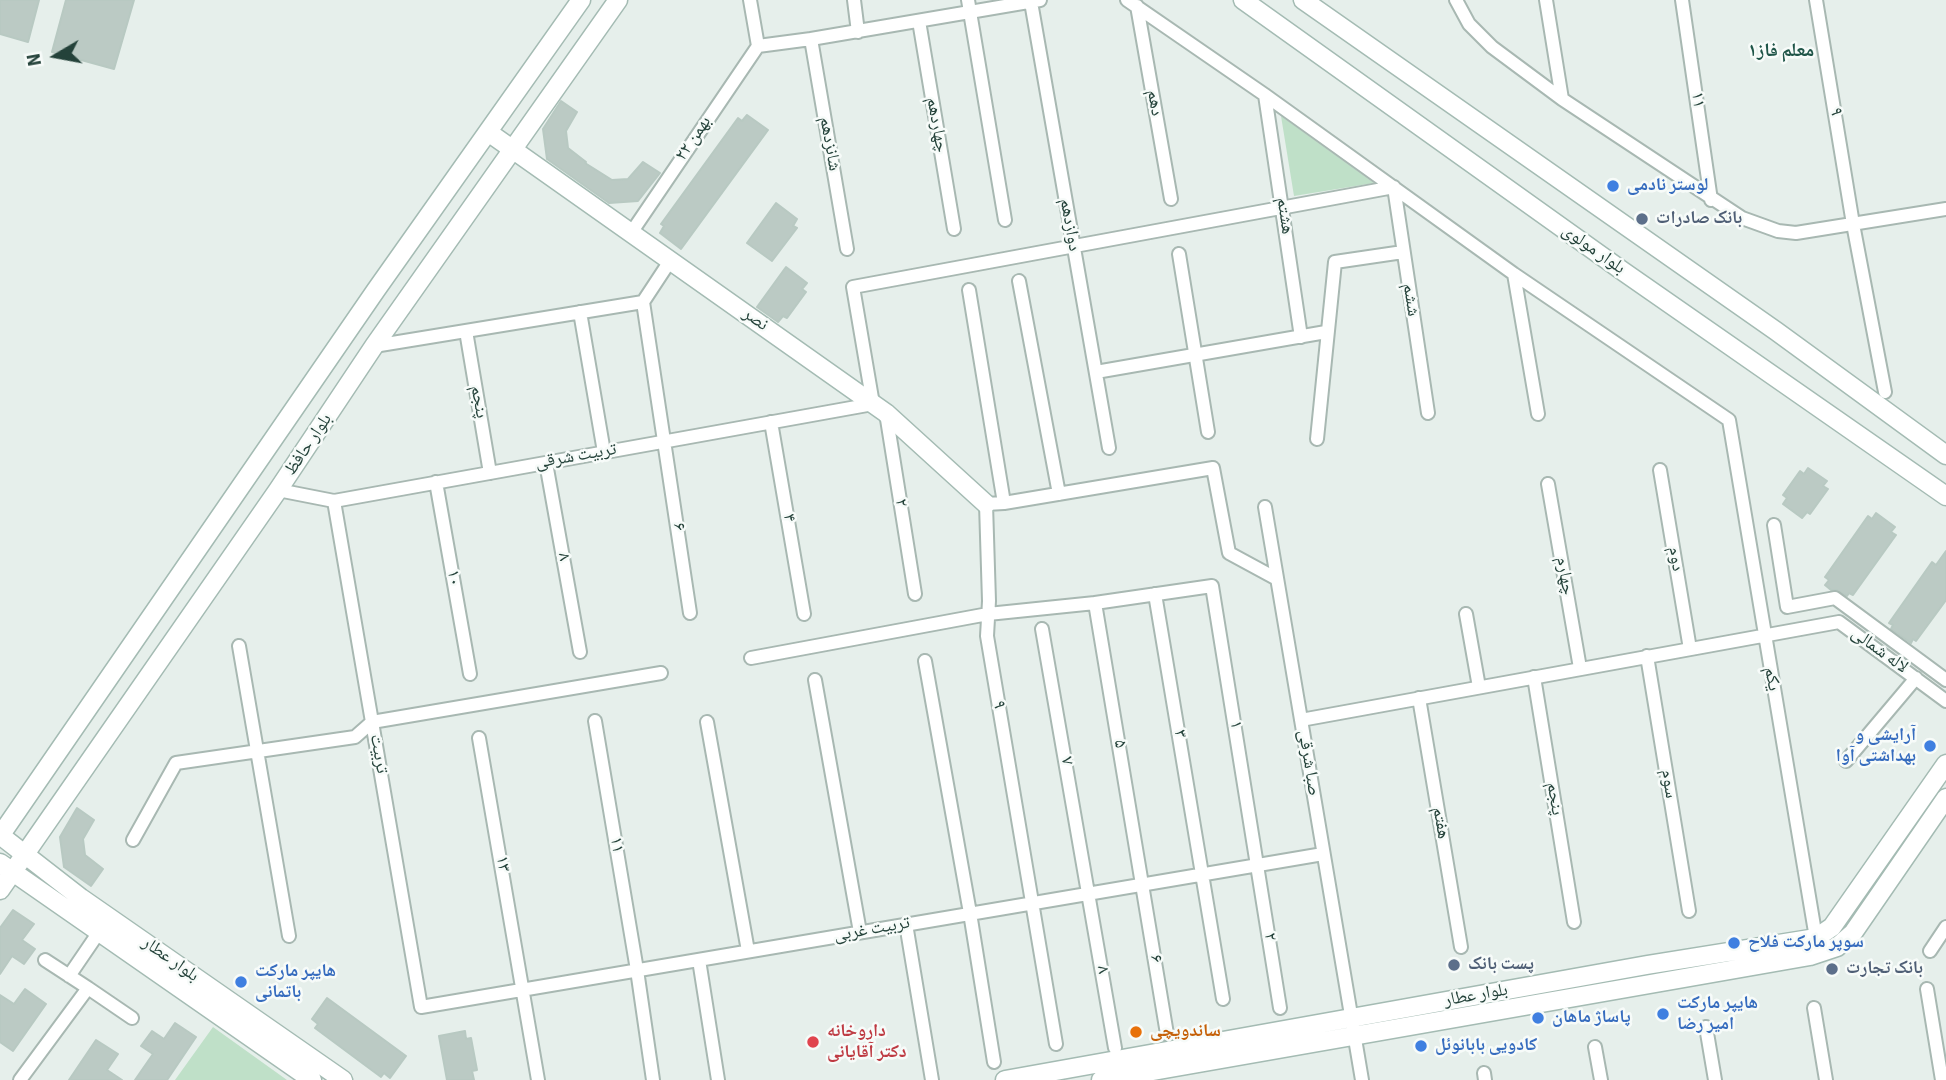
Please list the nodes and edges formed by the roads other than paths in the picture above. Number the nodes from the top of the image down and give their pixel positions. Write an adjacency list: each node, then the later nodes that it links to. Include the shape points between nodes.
1 (581, 0): 20 (street, بلوار حافظ)
2 (618, 0): 21 (street, بلوار حافظ)
3 (750, 0): 17 (street)
4 (854, 0): 15 (street)
5 (1243, 0): 65 (street, بلوار مولوی)
6 (1303, 0): 57 (street)
7 (1456, 0): 19 (street, via 1469,24 1492,47)
8 (1546, 0): 19 (street)
9 (1682, 0): 24 (street, ۱۱)
10 (1816, 0): 28 (street, ۹)
11 (1036, 1): 13 (street); 31 (street, دوازدهم)
12 (1132, 3): 18 (street); 23 (street, دهم)
13 (969, 6): 14 (street); 27 (street)
14 (919, 21): 15 (street); 29 (street, چهاردهم)
15 (858, 32): 16 (street)
16 (811, 39): 17 (street); 32 (street, شانزدهم)
17 (758, 46): 30 (street, ۲۲ بهمن)
18 (1265, 95): 22 (street); 25 (street, هشتم)
19 (1562, 99): 24 (street)
20 (488, 132): 21 (street, نصر); 105 (street, بلوار حافظ)
21 (513, 150): 30 (street, نصر); 44 (street, بلوار حافظ)
22 (1394, 187): 25 (street); 33 (street, ششم); 36 (street)
23 (1171, 199)
24 (1711, 200): 28 (street, via 1761,226 1796,233)
25 (1283, 206): 31 (street); 43 (street, هشتم)
26 (1946, 209): 28 (street)
27 (1005, 220)
28 (1853, 224): 47 (street, ۹)
29 (954, 229)
30 (631, 233): 35 (street, نصر)
31 (1073, 247): 46 (street, دوازدهم); 48 (street, ۲, via 853,287)
32 (848, 249)
33 (1403, 252): 42 (street, via 1335,262); 49 (street, ششم)
34 (1179, 254): 45 (street)
35 (670, 261): 39 (street); 48 (street, نصر)
36 (1514, 274): 50 (street); 79 (street, یکم, via 1729,420)
37 (1018, 281): 64 (street)
38 (969, 290): 67 (street, ۹)
39 (643, 302): 40 (street); 54 (street)
40 (580, 312): 41 (street); 56 (street)
41 (466, 331): 44 (street); 60 (street, پنجم)
42 (1326, 332): 43 (street); 53 (street)
43 (1301, 337): 45 (street)
44 (374, 346): 63 (street, بلوار حافظ)
45 (1195, 354): 46 (street); 52 (street)
46 (1096, 372): 55 (street, دوازدهم)
47 (1885, 392)
48 (879, 408): 51 (street, تربیت شرقی); 67 (street, نصر); 71 (street, ۲)
49 (1428, 413)
50 (1538, 414)
51 (771, 422): 54 (street, تربیت شرقی); 75 (street, ۴)
52 (1208, 432)
53 (1317, 439)
54 (666, 441): 56 (street, تربیت شرقی); 74 (street, ۶)
55 (1109, 448)
56 (604, 452): 58 (street, تربیت شرقی)
57 (1946, 455)
58 (546, 463): 60 (street, تربیت شرقی); 82 (street, ۸)
59 (1660, 470): 81 (street, دوم)
60 (490, 473): 61 (street, تربیت شرقی)
61 (436, 482): 66 (street, تربیت شرقی); 88 (street, ۱۰)
62 (1548, 484): 86 (street, چهارم)
63 (278, 490): 66 (street, تربیت شرقی); 107 (street, بلوار حافظ)
64 (1059, 494): 67 (street); 70 (street, via 1213,468 1229,553)
65 (1946, 496)
66 (334, 501): 98 (street, تربیت)
67 (995, 504): 76 (street, ۹)
68 (1265, 507): 70 (street, صبا شرقی)
69 (1774, 525): 92 (street, via 1787,607 1835,598)
70 (1277, 579): 96 (street, صبا شرقی)
71 (915, 594)
72 (1155, 594): 73 (street); 109 (street, ۱, via 1212,586); 111 (street, ۳)
73 (1095, 603): 76 (street); 113 (street, ۵)
74 (690, 613)
75 (804, 614)
76 (988, 614): 84 (street); 117 (street, ۹, via 986,636)
77 (1466, 614): 93 (street)
78 (1042, 629): 116 (street, ۷)
79 (1764, 635): 81 (street, لاله شمالی); 90 (street, لاله شمالی, via 1839,622); 126 (street, یکم)
80 (239, 646): 101 (street)
81 (1690, 649): 83 (street, لاله شمالی)
82 (580, 652)
83 (1647, 656): 86 (street, لاله شمالی); 118 (street, سوم)
84 (751, 658)
85 (925, 661): 119 (street)
86 (1580, 668): 89 (street, لاله شمالی)
87 (661, 673): 98 (street)
88 (470, 674)
89 (1534, 677): 93 (street, لاله شمالی); 120 (street, پنجم)
90 (1916, 678): 95 (street, لاله شمالی); 102 (street)
91 (815, 680): 124 (street)
92 (1946, 680)
93 (1479, 687): 94 (street, لاله شمالی)
94 (1419, 698): 96 (street, لاله شمالی); 127 (street, هفتم)
95 (1946, 701)
96 (1301, 720): 108 (street, صبا شرقی)
97 (595, 721): 132 (street, ۱۱)
98 (372, 722): 101 (street, via 355,737); 138 (street, تربیت)
99 (707, 722): 129 (street)
100 (480, 738): 135 (street, ۱۳)
101 (257, 752): 106 (street, via 176,762); 125 (street)
102 (1846, 761)
103 (1946, 764): 126 (street, via 1832,927)
104 (1946, 798): 143 (street, بلوار عطار, via 1853,933 1837,947 1810,956)
105 (0, 836): 107 (street, بلوار عطار)
106 (133, 840)
107 (25, 854): 110 (street, بلوار حافظ); 112 (street, بلوار عطار)
108 (1323, 854): 109 (street, تربیت غربی); 143 (street, صبا شرقی)
109 (1258, 865): 111 (street, تربیت غربی); 139 (street, ۲)
110 (6, 868): 114 (street, بلوار حافظ); 115 (street, بلوار عطار)
111 (1202, 874): 113 (street, تربیت غربی); 137 (street)
112 (55, 878): 115 (street, via 41,878); 151 (street, بلوار عطار)
113 (1143, 884): 116 (street, تربیت غربی); 144 (street, ۶)
114 (0, 890)
115 (41, 892): 123 (street, بلوار عطار)
116 (1090, 893): 117 (street, تربیت غربی); 147 (street, ۸)
117 (1031, 903): 119 (street, تربیت غربی); 145 (street)
118 (1689, 911)
119 (970, 913): 121 (street, تربیت غربی); 148 (street)
120 (1574, 922)
121 (906, 924): 124 (street, تربیت غربی); 155 (street)
122 (1946, 927): 128 (street, via 1930,951)
123 (99, 932): 133 (street); 150 (street, بلوار عطار)
124 (860, 932): 129 (street, تربیت غربی)
125 (289, 936)
126 (1816, 938): 143 (street, بلوار عطار, via 1647,965)
127 (1461, 947)
128 (1946, 948)
129 (748, 951): 131 (street, تربیت غربی)
130 (45, 960): 133 (street)
131 (699, 960): 132 (street, تربیت غربی); 154 (street)
132 (637, 970): 135 (street, تربیت غربی); 153 (street, ۱۱)
133 (69, 976): 134 (street)
134 (88, 988): 141 (street); 149 (street)
135 (524, 989): 138 (street, تربیت غربی); 152 (street, ۱۳)
136 (1927, 989): 162 (street)
137 (1223, 999)
138 (421, 1007)
139 (1280, 1008)
140 (1814, 1008): 161 (street)
141 (132, 1018)
142 (1706, 1027): 160 (street)
143 (1352, 1028): 156 (street, بلوار عطار); 157 (street, بلوار عطار); 158 (street, صبا شرقی)
144 (1167, 1034)
145 (1056, 1044)
146 (1595, 1047): 159 (street)
147 (1115, 1048)
148 (994, 1062)
149 (20, 1080)
150 (312, 1080)
151 (343, 1080)
152 (538, 1080)
153 (653, 1080)
154 (718, 1080)
155 (932, 1080)
156 (1005, 1080)
157 (1101, 1080)
158 (1362, 1080)
159 (1601, 1080)
160 (1715, 1080)
161 (1826, 1080)
162 (1942, 1080)

